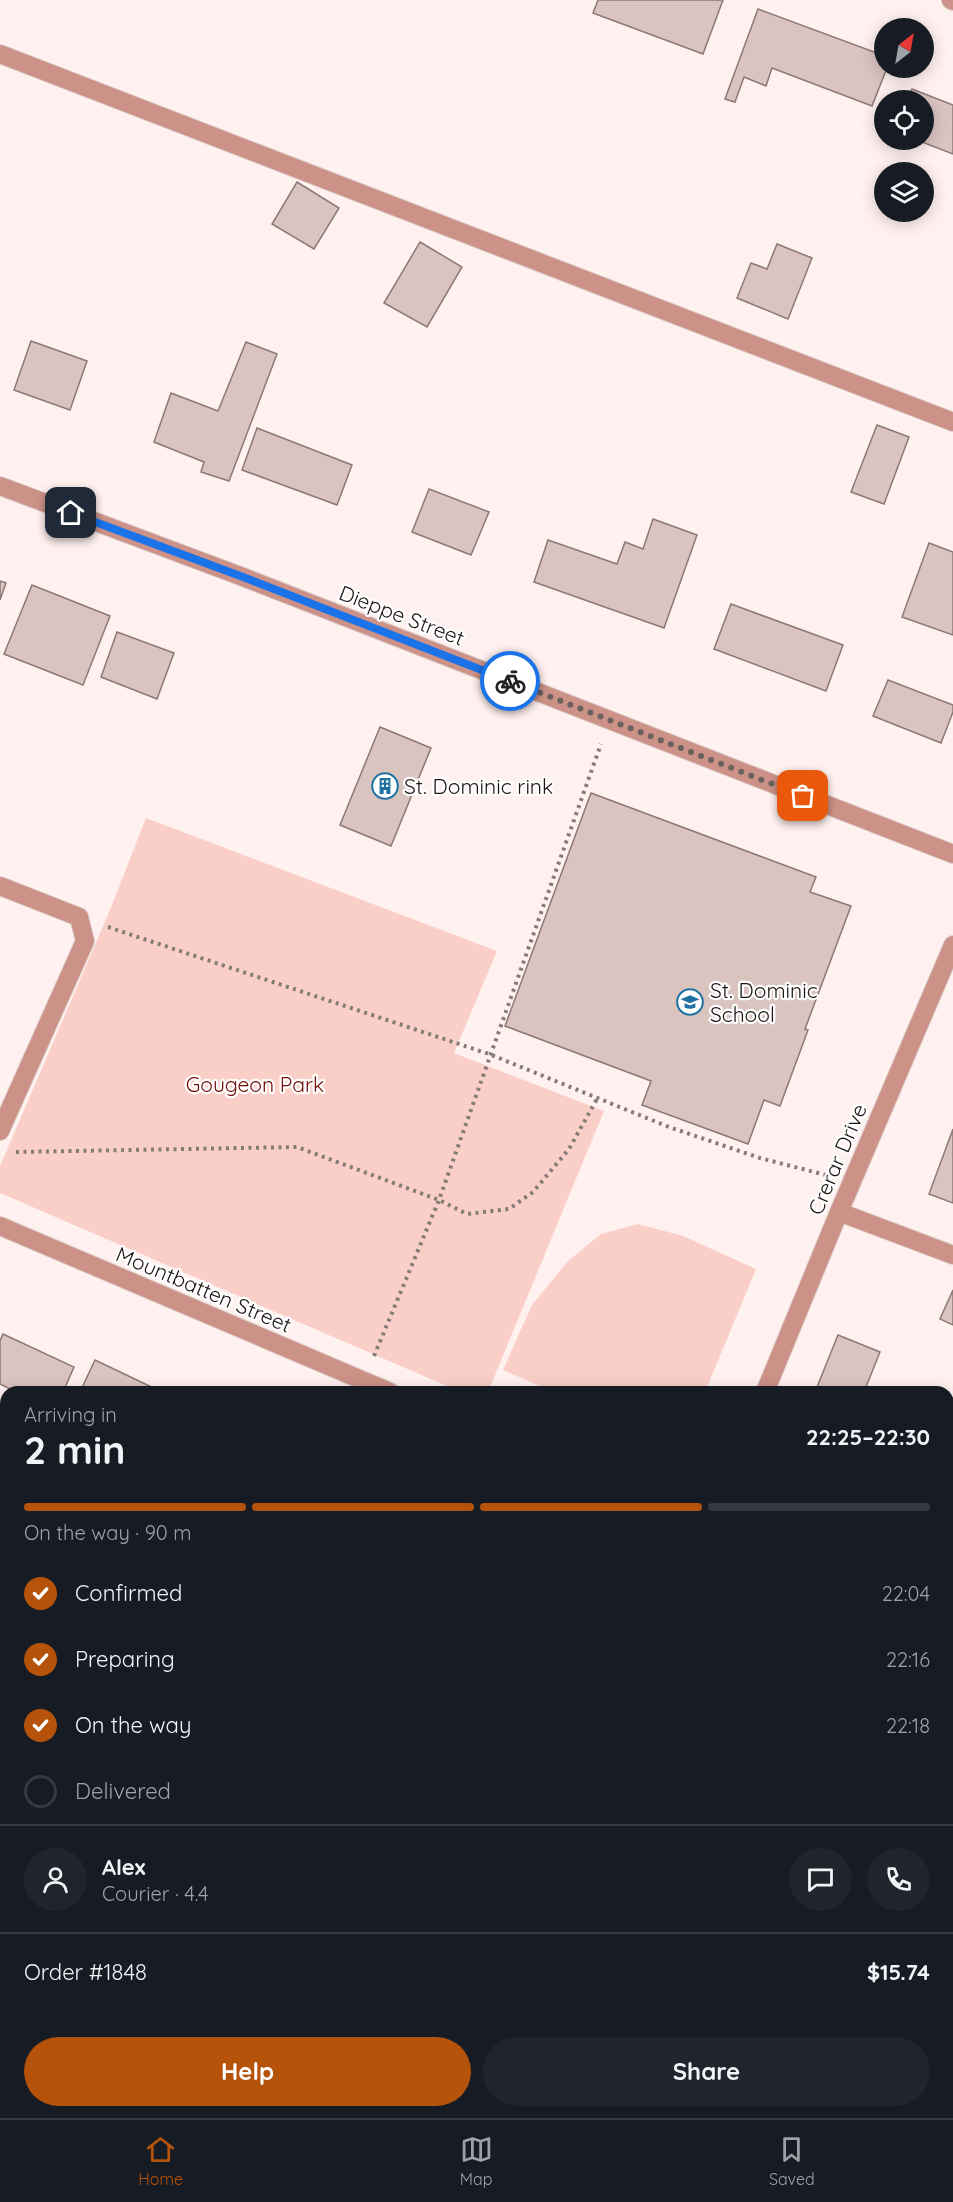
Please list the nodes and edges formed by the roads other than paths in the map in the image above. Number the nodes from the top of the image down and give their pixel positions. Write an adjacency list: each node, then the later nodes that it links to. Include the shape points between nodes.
1 (0, 54): 2 (street)
2 (953, 422)
3 (0, 486): 4 (street, Dieppe Street)
4 (953, 854)
5 (0, 886): 7 (street, via 79,917 86,941)
6 (953, 945): 8 (street, Crerar Drive)
7 (0, 1131)
8 (839, 1212): 10 (street); 12 (street, Crerar Drive)
9 (0, 1226): 11 (street, Mountbatten Street)
10 (953, 1256)
11 (375, 1386)
12 (767, 1386)

